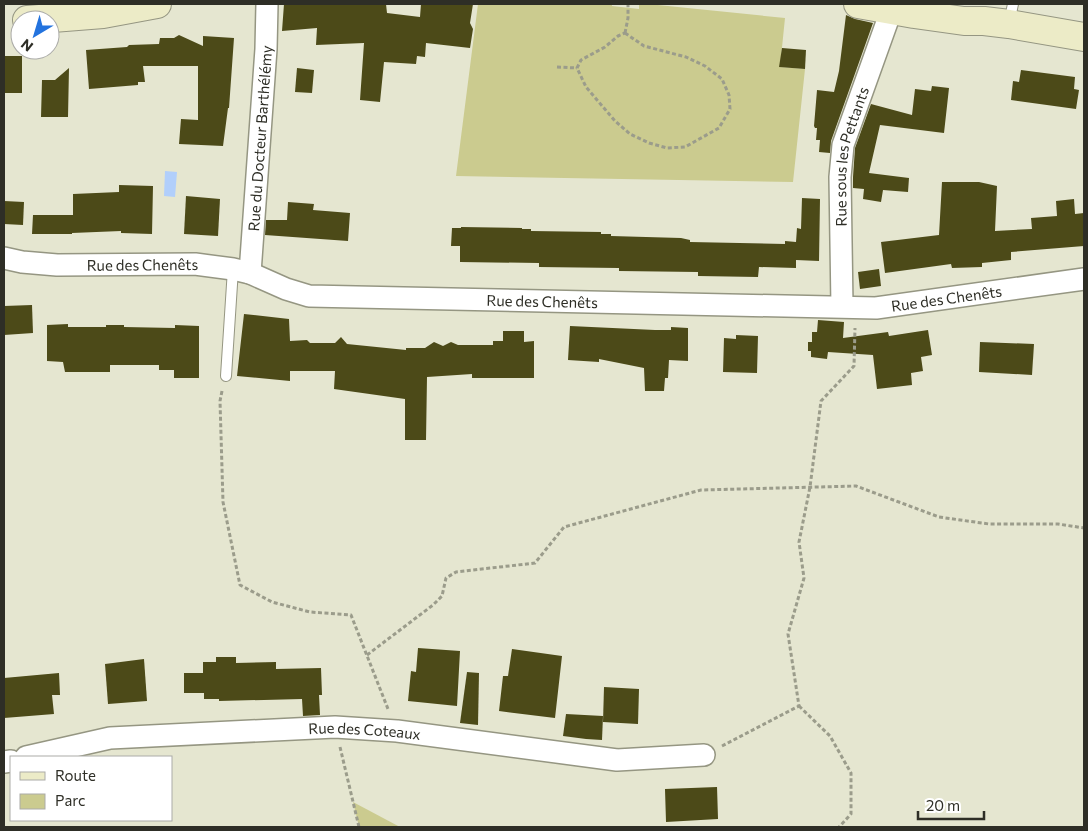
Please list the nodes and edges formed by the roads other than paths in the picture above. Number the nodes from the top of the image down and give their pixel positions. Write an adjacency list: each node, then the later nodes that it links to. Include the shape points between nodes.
1 (157, 4): 6 (street)
2 (267, 4): 9 (street, Rue du Docteur Barthélémy, via 266,49)
3 (858, 4): 4 (street)
4 (907, 10): 5 (street, via 964,21 984,21); 11 (street, Rue sous les Pettants, via 843,145 840,178)
5 (1011, 14): 7 (street)
6 (60, 17)
7 (1084, 37)
8 (4, 258): 9 (street, Rue des Chenêts, via 57,265 195,264)
9 (242, 271): 11 (street, Rue des Chenêts, via 309,296); 12 (lane)
10 (1084, 279): 11 (street, Rue des Chenêts, via 876,308)
11 (849, 307)
12 (226, 376)
13 (704, 755): 14 (street, Rue des Coteaux, via 617,760 397,731 335,727 110,738)
14 (30, 756)

